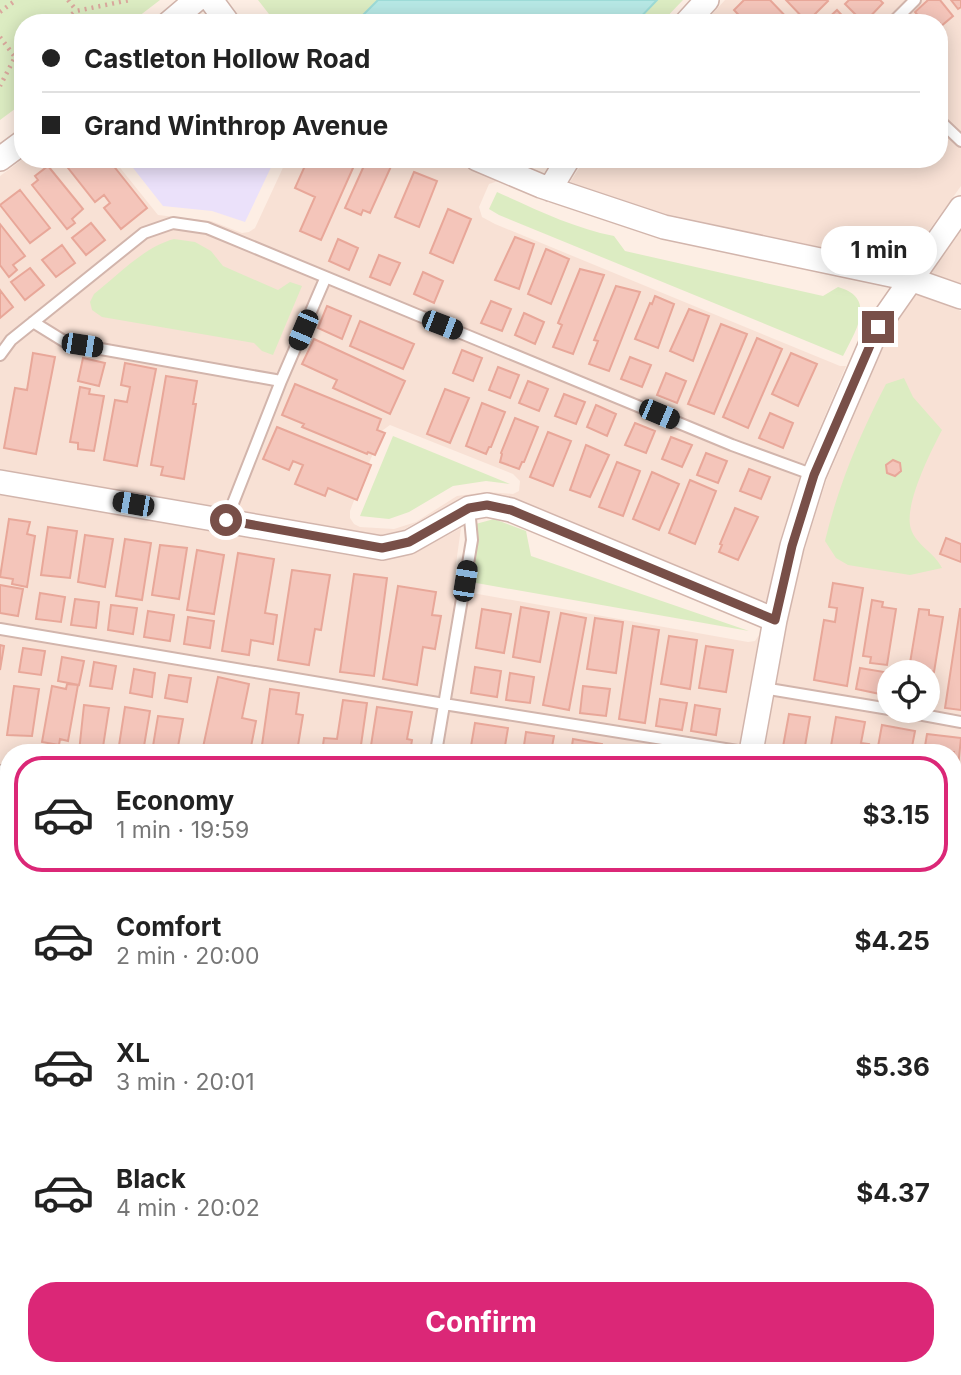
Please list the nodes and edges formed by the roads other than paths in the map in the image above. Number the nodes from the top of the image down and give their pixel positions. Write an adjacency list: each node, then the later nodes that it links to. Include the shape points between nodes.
1 (196, 0): 4 (street)
2 (707, 0): 5 (street)
3 (915, 0): 6 (lane)
4 (180, 14)
5 (694, 14)
6 (901, 14)
7 (948, 129): 8 (lane)
8 (961, 141)
9 (499, 168): 11 (street)
10 (563, 168): 11 (street)
11 (550, 189): 14 (street, via 664,227)
12 (961, 208): 14 (street)
13 (325, 279): 16 (lane, via 207,228 173,223 144,233); 18 (lane); 19 (lane)
14 (910, 279): 15 (street); 19 (street, via 878,327)
15 (961, 297)
16 (33, 322): 17 (lane); 18 (lane, via 67,343)
17 (0, 355)
18 (281, 381): 22 (lane)
19 (814, 475): 23 (street)
20 (0, 482): 22 (street)
21 (469, 508): 22 (street, via 409,542 382,548); 23 (street, via 487,505 511,510); 26 (lane, via 472,540)
22 (226, 520)
23 (775, 620): 25 (street)
24 (0, 629): 26 (lane)
25 (763, 688): 27 (lane); 32 (street)
26 (444, 704): 30 (lane); 31 (lane)
27 (877, 707)
28 (940, 718): 29 (lane)
29 (961, 722)
30 (437, 744)
31 (694, 744)
32 (752, 744)

